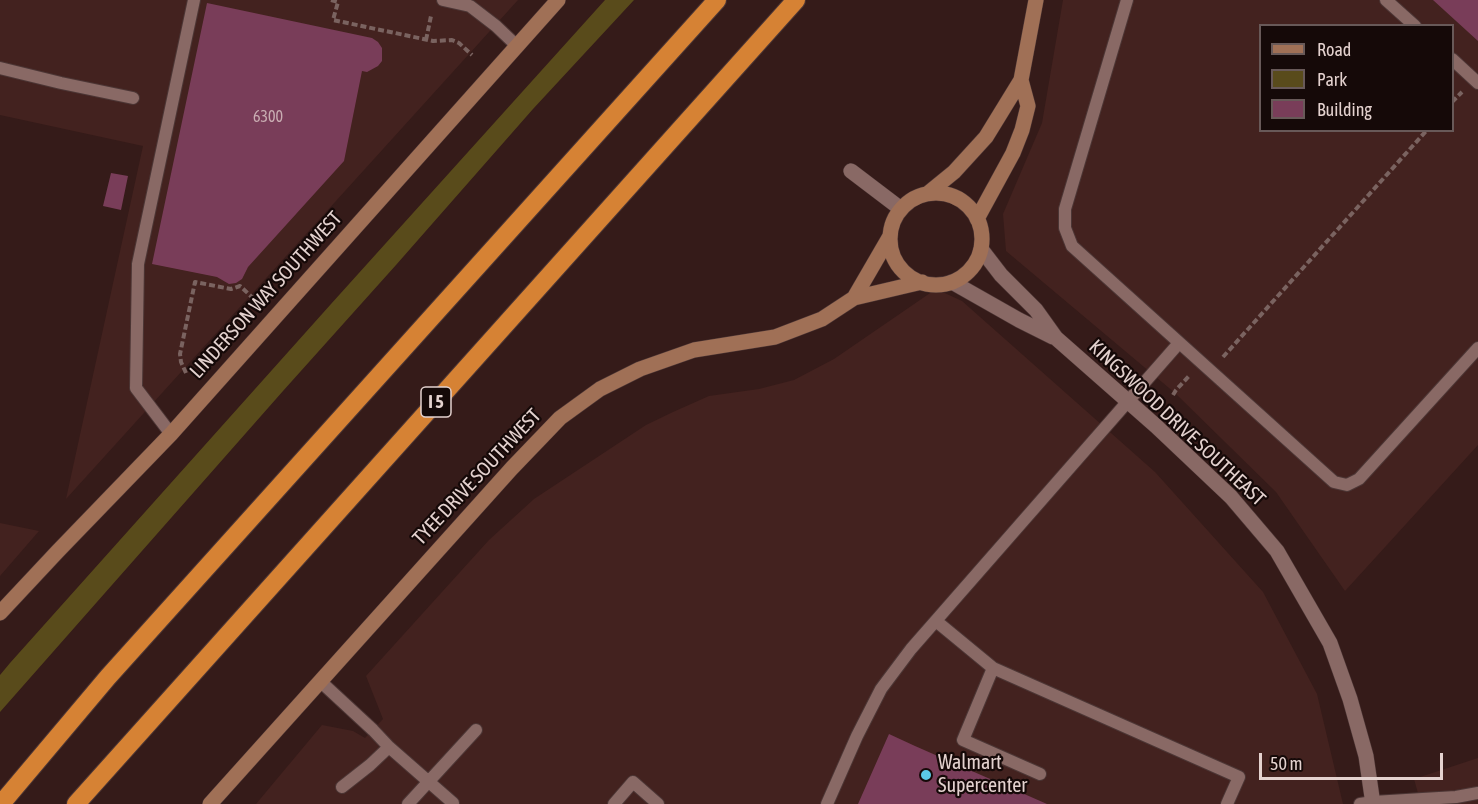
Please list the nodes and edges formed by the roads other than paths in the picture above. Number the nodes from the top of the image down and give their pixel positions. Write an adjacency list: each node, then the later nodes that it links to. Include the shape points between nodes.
1 (194, 0): 29 (lane, via 138,264 136,388)
2 (442, 0): 10 (lane, via 470,6)
3 (558, 0): 10 (street, LINDERSON WAY SOUTHWEST)
4 (717, 0): 42 (highway, via 108,677)
5 (796, 0): 43 (highway, I 5)
6 (1036, 0): 13 (street)
7 (1127, 0): 26 (lane, via 1065,209 1065,228 1072,246)
8 (1386, 0): 9 (lane)
9 (1412, 24)
10 (517, 46): 29 (street, LINDERSON WAY SOUTHWEST)
11 (1454, 61): 14 (lane)
12 (0, 68): 15 (lane)
13 (1021, 80): 17 (street, via 986,137); 19 (street, via 1028,106 1022,130)
14 (1478, 83)
15 (133, 98)
16 (851, 171): 18 (street)
17 (927, 194): 18 (street); 19 (street, via 957,197)
18 (901, 208): 20 (street, TYEE DRIVE SOUTHWEST)
19 (978, 219): 21 (street)
20 (890, 236): 22 (street, via 898,265); 24 (street, TYEE DRIVE SOUTHWEST)
21 (981, 249): 23 (street, via 975,263); 25 (street, KINGSWOOD DRIVE SOUTHEAST)
22 (922, 282): 23 (street, TYEE DRIVE SOUTHWEST); 24 (street, TYEE DRIVE SOUTHWEST)
23 (952, 282): 25 (street, KINGSWOOD DRIVE SOUTHEAST)
24 (854, 298): 33 (street, TYEE DRIVE SOUTHWEST, via 822,319 775,337 694,350 640,369 600,389 560,418 512,468)
25 (1056, 338): 28 (street, KINGSWOOD DRIVE SOUTHEAST)
26 (1179, 343): 27 (lane, via 1334,482 1347,485 1359,479); 28 (lane)
27 (1478, 348)
28 (1128, 402): 31 (lane); 41 (street, KINGSWOOD DRIVE SOUTHEAST, via 1231,497 1277,551 1329,643 1350,699 1366,756)
29 (171, 434): 30 (street, LINDERSON WAY SOUTHWEST)
30 (0, 613)
31 (936, 621): 32 (lane); 48 (lane, via 881,689)
32 (993, 668): 36 (lane, via 963,740); 49 (lane, via 1239,777)
33 (320, 681): 35 (lane); 44 (street, TYEE DRIVE SOUTHWEST)
34 (476, 730): 37 (lane)
35 (389, 747): 37 (lane); 38 (lane)
36 (1040, 774)
37 (428, 781): 40 (lane); 45 (lane)
38 (342, 787)
39 (1478, 793): 41 (lane)
40 (453, 803)
41 (1369, 803)
42 (1, 804)
43 (76, 804)
44 (210, 804)
45 (408, 804)
46 (614, 804): 47 (lane, via 633,782)
47 (658, 804)
48 (827, 804)
49 (1227, 804)

